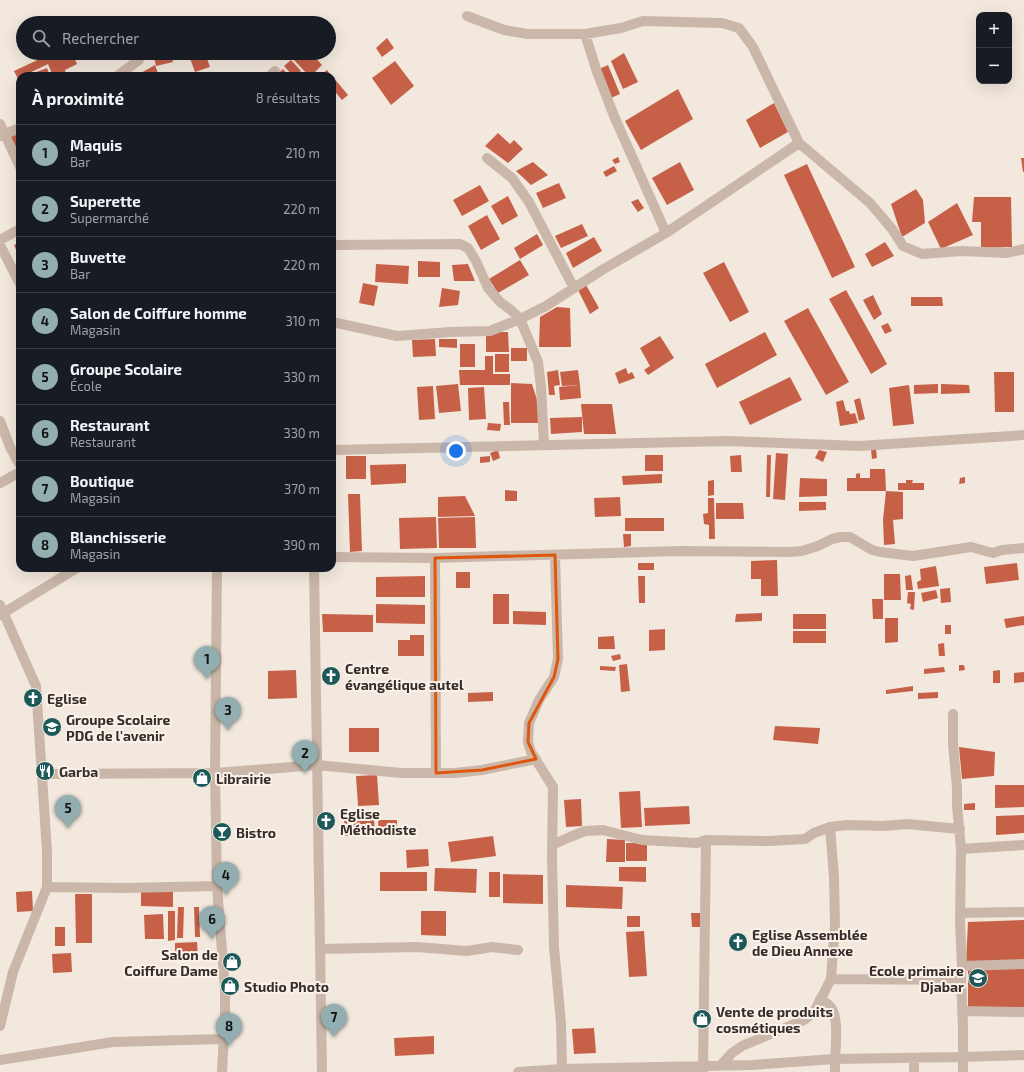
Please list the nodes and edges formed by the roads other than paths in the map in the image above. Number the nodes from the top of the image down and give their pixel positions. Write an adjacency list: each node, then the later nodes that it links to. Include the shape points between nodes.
1 (467, 16): 2 (street, via 504,30 527,34)
2 (585, 34): 8 (street, via 644,21 722,23 740,28 753,47); 12 (street, via 614,116)
3 (139, 60): 4 (street)
4 (122, 72)
5 (0, 124): 7 (street)
6 (16, 130): 7 (street)
7 (2, 135): 10 (street)
8 (799, 143): 12 (street); 16 (street, via 870,203 903,246 922,254 961,251 1007,253)
9 (487, 158): 18 (street, via 512,178 529,202)
10 (16, 160)
11 (16, 231): 13 (street)
12 (666, 233): 18 (street)
13 (0, 240)
14 (0, 245): 17 (street)
15 (336, 245): 19 (street, via 460,244 468,248 488,288)
16 (1024, 249)
17 (16, 276)
18 (574, 288): 19 (street)
19 (520, 319): 20 (street, via 490,331 397,336); 23 (street, via 538,362)
20 (336, 323)
21 (0, 422): 25 (street)
22 (1024, 435): 23 (street, via 859,446 728,441)
23 (544, 445): 24 (street)
24 (336, 450)
25 (16, 457)
26 (16, 474): 27 (street)
27 (0, 483)
28 (1024, 548): 29 (street, via 993,553 971,547 913,556 872,550 850,537 841,537 802,551 790,552 679,551)
29 (555, 555): 31 (street); 37 (street, via 558,659 554,677 539,700 529,723 528,742)
30 (336, 557): 31 (street)
31 (435, 558): 40 (street)
32 (70, 572): 35 (street)
33 (217, 572): 39 (street)
34 (314, 572): 38 (street)
35 (1, 611): 41 (street, via 36,686)
36 (953, 714): 43 (street)
37 (536, 759): 40 (street, via 482,770); 45 (street, via 553,787)
38 (317, 765): 39 (street); 40 (street, via 401,773); 52 (street)
39 (215, 773): 41 (street); 48 (street)
40 (436, 773)
41 (43, 774): 49 (street, via 48,851)
42 (830, 828): 43 (street, via 847,825 907,824); 44 (street, via 814,832 805,839); 56 (street, via 835,923)
43 (960, 829): 47 (street)
44 (706, 840): 45 (street, via 697,843 642,840 603,830 585,831); 70 (street)
45 (552, 845): 69 (street, via 554,947 561,1023)
46 (1024, 845): 47 (street)
47 (961, 849): 51 (street)
48 (217, 886): 49 (street); 62 (street, via 225,990)
49 (47, 887): 61 (street, via 13,972)
50 (1024, 912): 51 (street)
51 (960, 913): 55 (street)
52 (320, 949): 53 (street, via 417,947 466,951 492,947); 72 (street)
53 (518, 950)
54 (1024, 964): 55 (street)
55 (962, 966): 57 (street)
56 (830, 980): 57 (street); 58 (street)
57 (961, 980): 59 (street)
58 (820, 999): 66 (street, via 829,1004 836,1019); 68 (street, via 814,1012 804,1020 742,1046)
59 (962, 1011): 60 (street); 65 (street)
60 (1024, 1012)
61 (0, 1026)
62 (223, 1039): 67 (street, via 113,1042); 71 (street)
63 (1024, 1055): 65 (street)
64 (914, 1058): 65 (street); 66 (street); 76 (street)
65 (962, 1058): 77 (street)
66 (834, 1059): 68 (street); 75 (street)
67 (0, 1060)
68 (721, 1065): 70 (street)
69 (562, 1069): 70 (street); 74 (street)
70 (703, 1069)
71 (222, 1072)
72 (322, 1072)
73 (518, 1072): 74 (street)
74 (531, 1072)
75 (835, 1072)
76 (914, 1072)
77 (963, 1072)

